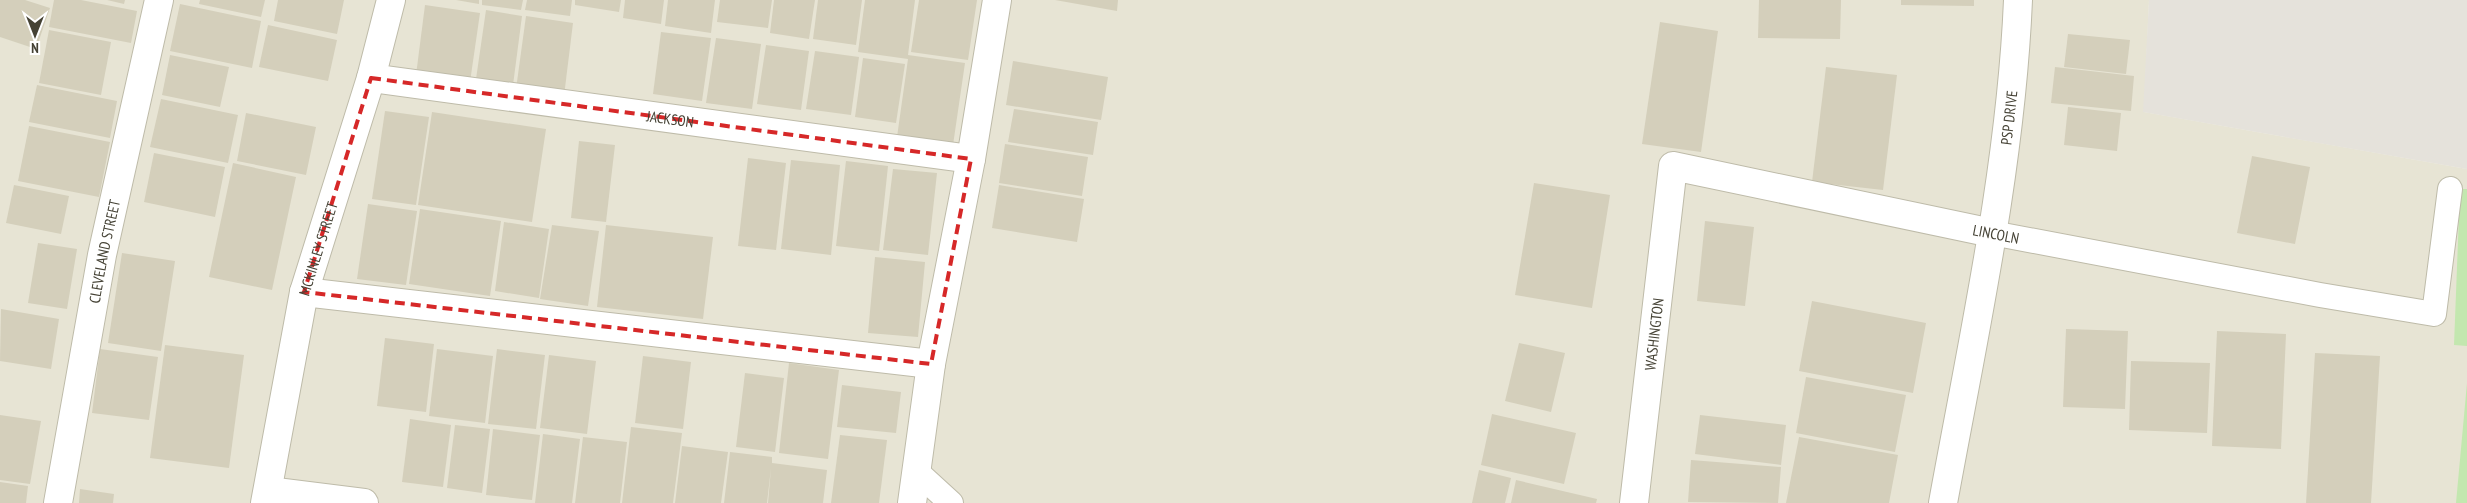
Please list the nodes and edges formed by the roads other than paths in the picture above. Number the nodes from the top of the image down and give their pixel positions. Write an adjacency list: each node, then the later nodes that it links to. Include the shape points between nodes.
1 (159, 0): 14 (street, CLEVELAND STREET, via 102,255)
2 (391, 0): 5 (street, MCKINLEY STREET)
3 (997, 0): 6 (street)
4 (2018, 0): 9 (street, PSP DRIVE, via 2016,44)
5 (371, 78): 6 (street, JACKSON); 10 (street, MCKINLEY STREET)
6 (971, 159): 11 (street)
7 (1673, 166): 9 (street, LINCOLN); 18 (street, WASHINGTON)
8 (2450, 189): 9 (lane, LINCOLN, via 2434,314)
9 (1992, 233): 19 (street, PSP DRIVE)
10 (304, 292): 11 (street); 13 (street, MCKINLEY STREET)
11 (931, 364): 12 (street)
12 (916, 471): 16 (street); 17 (lane)
13 (267, 497): 15 (street)
14 (58, 503)
15 (364, 503)
16 (912, 503)
17 (952, 503)
18 (1634, 503)
19 (1942, 503)

